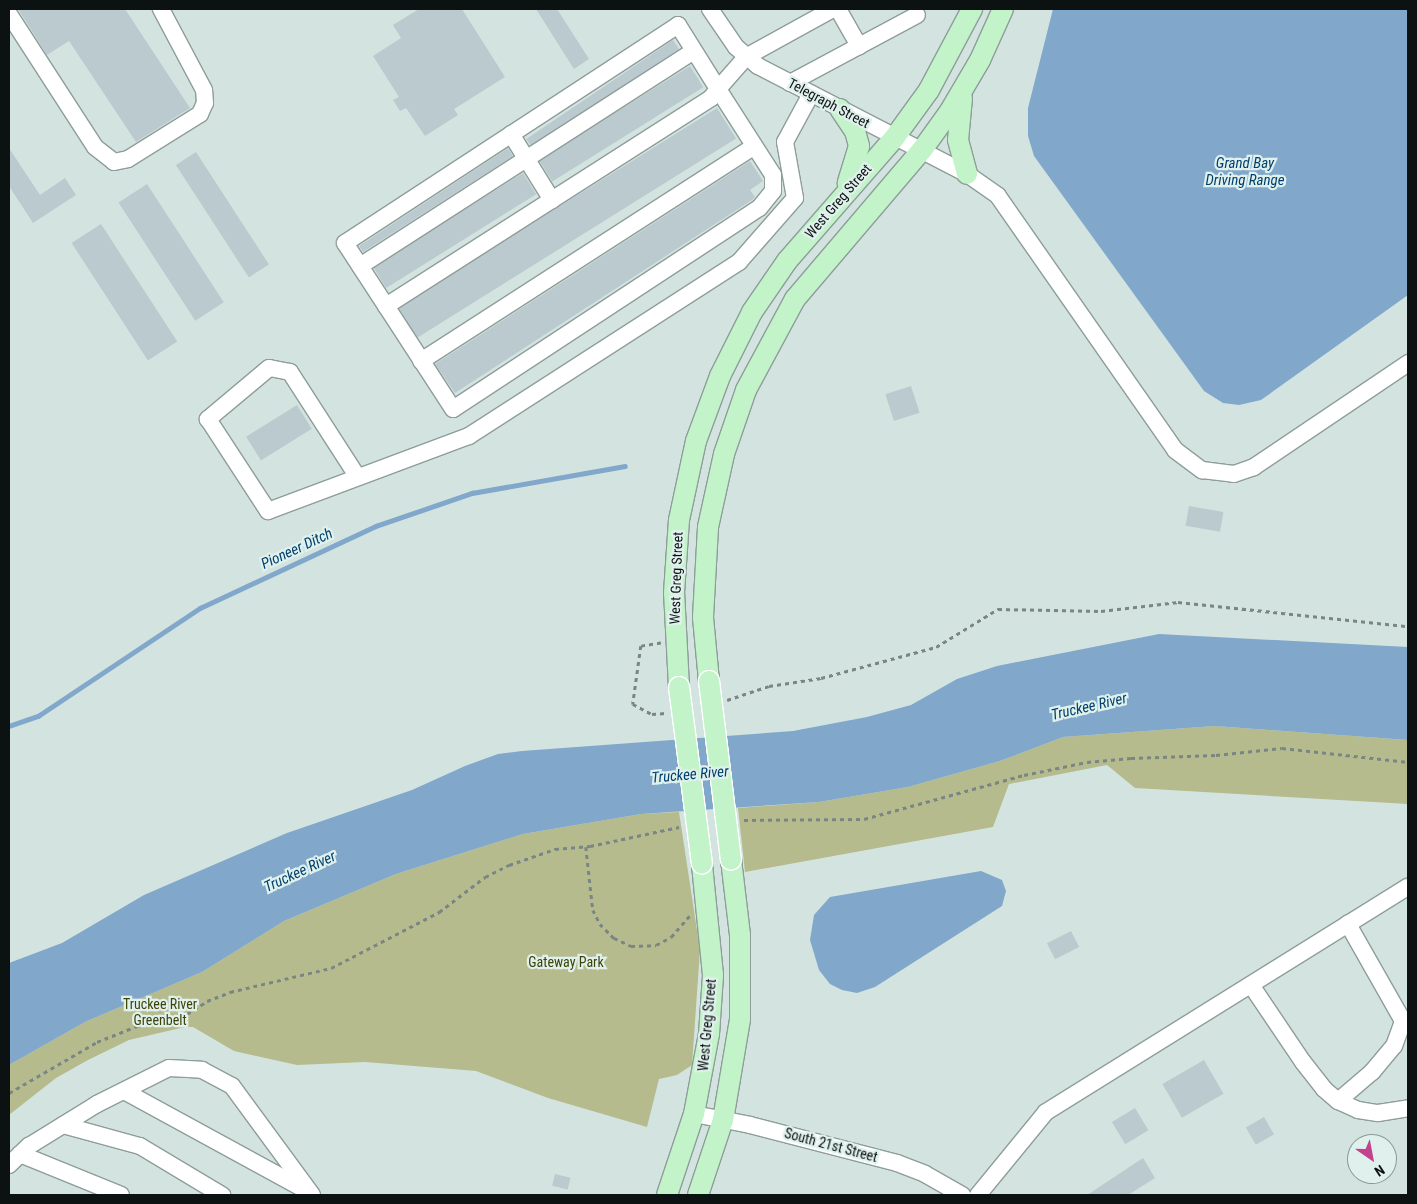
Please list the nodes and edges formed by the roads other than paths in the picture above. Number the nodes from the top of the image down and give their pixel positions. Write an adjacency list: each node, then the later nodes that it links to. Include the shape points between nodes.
1 (161, 9): 7 (street, via 204,90 205,103 200,114 128,159 114,162 95,147)
2 (710, 9): 11 (street, Telegraph Street)
3 (833, 9): 11 (street)
4 (838, 9): 9 (street)
5 (972, 9): 18 (main road, West Greg Street, via 929,90)
6 (1003, 9): 14 (main road, West Greg Street)
7 (9, 14)
8 (917, 15): 9 (street)
9 (859, 46): 12 (street)
10 (694, 50): 13 (street); 17 (street, via 678,25); 21 (street)
11 (746, 57): 12 (street, Telegraph Street); 13 (street)
12 (790, 83): 15 (street, Telegraph Street)
13 (718, 89): 19 (street); 24 (street, via 704,102)
14 (963, 91): 20 (main road, West Greg Street); 22 (main road, via 958,140)
15 (811, 94): 16 (street, Telegraph Street); 29 (street, via 785,142 795,198 739,262 469,436)
16 (840, 109): 18 (street, Telegraph Street); 23 (main road, via 855,130 860,146)
17 (511, 134): 21 (street); 25 (street, via 345,243)
18 (895, 137): 20 (street, Telegraph Street); 23 (main road, West Greg Street)
19 (754, 146): 27 (street); 27 (street, via 772,175 773,192 759,208 453,409)
20 (922, 150): 22 (street, Telegraph Street); 38 (main road, West Greg Street, bridge, via 795,299 746,390 724,454 708,527 703,617 740,935 740,1019)
21 (526, 159): 24 (street); 25 (street)
22 (967, 174): 28 (street, Telegraph Street, via 988,187 1006,205 1175,450 1202,470 1234,474 1254,467)
23 (843, 195): 37 (main road, West Greg Street, bridge, via 787,261 752,312 720,376 699,432 679,520 674,558 675,639 711,946 712,1004 705,1065)
24 (552, 200): 26 (street)
25 (360, 266): 26 (street)
26 (386, 306): 27 (street)
27 (421, 361)
28 (1408, 362)
29 (357, 476): 29 (street, via 268,511 208,419 269,368 290,372)
30 (1408, 888): 31 (street)
31 (1348, 924): 32 (street); 33 (street)
32 (1251, 985): 35 (street, via 1303,1062); 47 (street, via 1046,1112)
33 (1406, 1021): 35 (street, via 1394,1046 1372,1072)
34 (124, 1090): 39 (street); 41 (street); 41 (street, via 169,1068 202,1070 232,1086)
35 (1338, 1101): 36 (street, via 1358,1110 1378,1113)
36 (1408, 1108)
37 (694, 1114): 38 (street, South 21st Street); 44 (main road, West Greg Street)
38 (724, 1120): 45 (main road, West Greg Street); 46 (street, South 21st Street, via 897,1163)
39 (63, 1125): 40 (street); 43 (street, via 140,1146)
40 (15, 1160): 42 (street)
41 (310, 1193)
42 (121, 1195)
43 (222, 1195)
44 (667, 1195)
45 (698, 1195)
46 (962, 1195)
47 (978, 1195)

